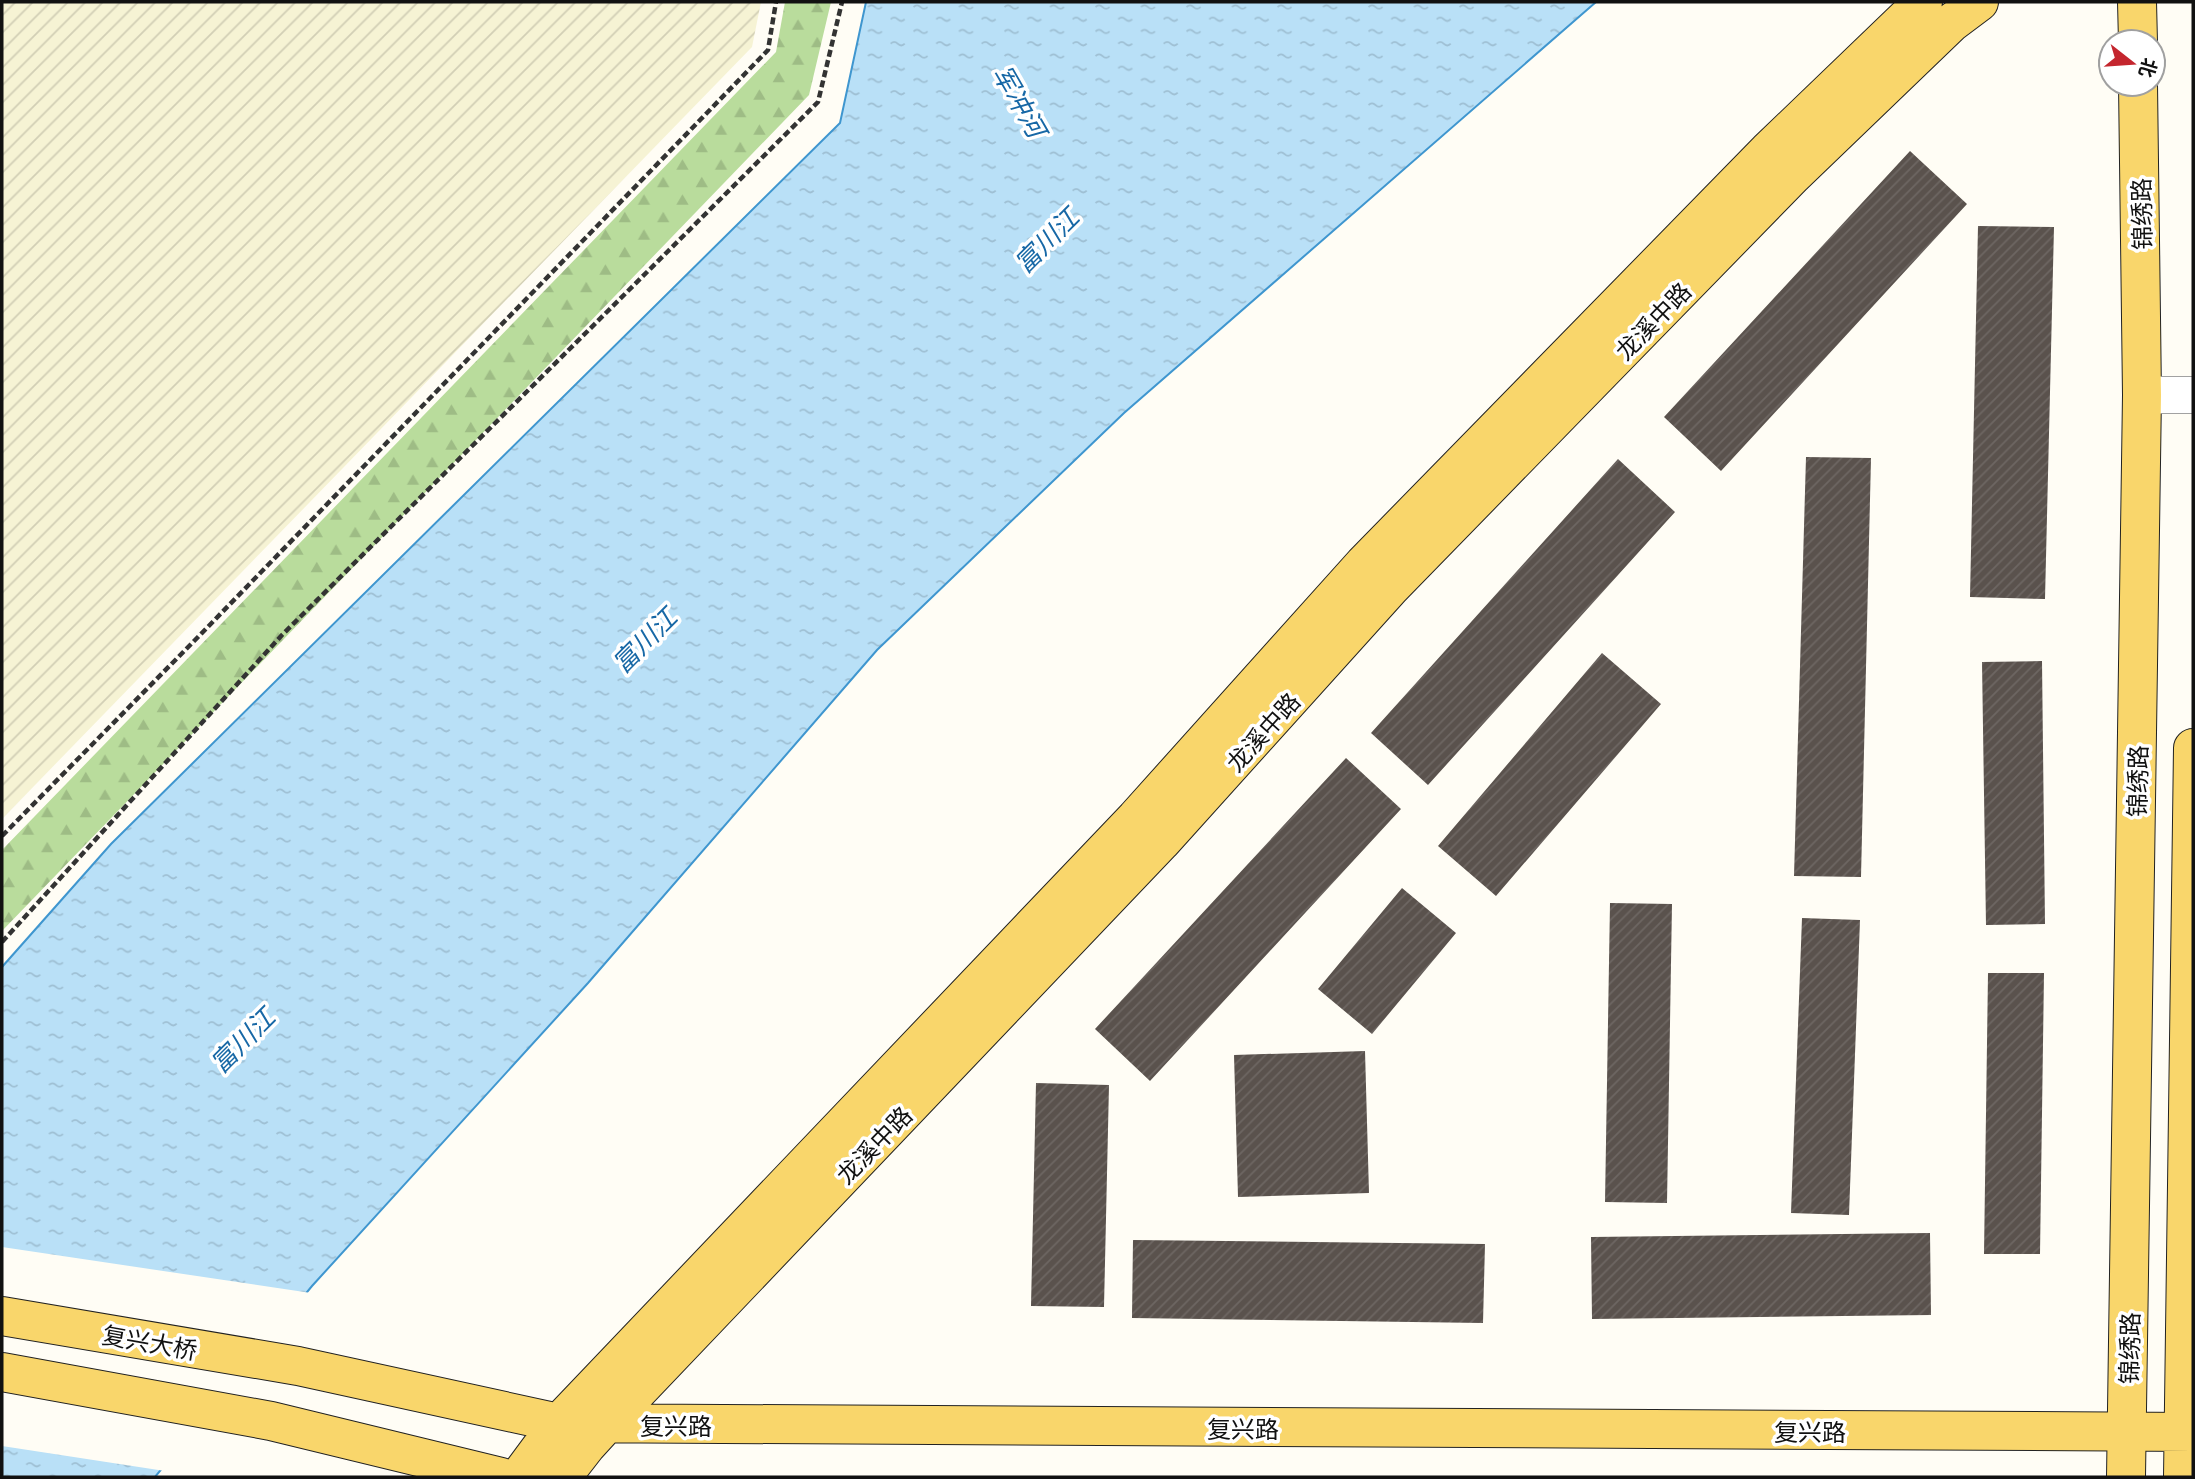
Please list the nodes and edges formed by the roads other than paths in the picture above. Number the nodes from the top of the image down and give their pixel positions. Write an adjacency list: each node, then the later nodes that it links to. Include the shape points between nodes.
1 (1923, 2): 12 (main road, 龙溪中路, via 1768,151 1364,564 1136,818)
2 (1979, 2): 13 (main road, 龙溪中路, via 1951,23 1793,176 1399,579 1161,842)
3 (2137, 2): 4 (main road)
4 (2138, 28)
5 (2138, 98): 6 (main road, 锦绣路)
6 (2142, 395): 7 (street); 14 (main road, 锦绣路)
7 (2193, 396)
8 (2193, 748): 15 (main road)
9 (2, 1316): 10 (main road, 复兴大桥)
10 (298, 1366): 12 (main road, 复兴路)
11 (2, 1372): 16 (main road, via 271,1421)
12 (559, 1423): 13 (main road, 复兴路); 17 (main road, 龙溪中路)
13 (607, 1423): 14 (main road, 复兴路); 18 (main road, 龙溪中路)
14 (2127, 1432): 15 (main road, 复兴路); 19 (main road, 锦绣路)
15 (2188, 1432): 20 (main road)
16 (501, 1477)
17 (519, 1477)
18 (562, 1477)
19 (2126, 1477)
20 (2183, 1477)

